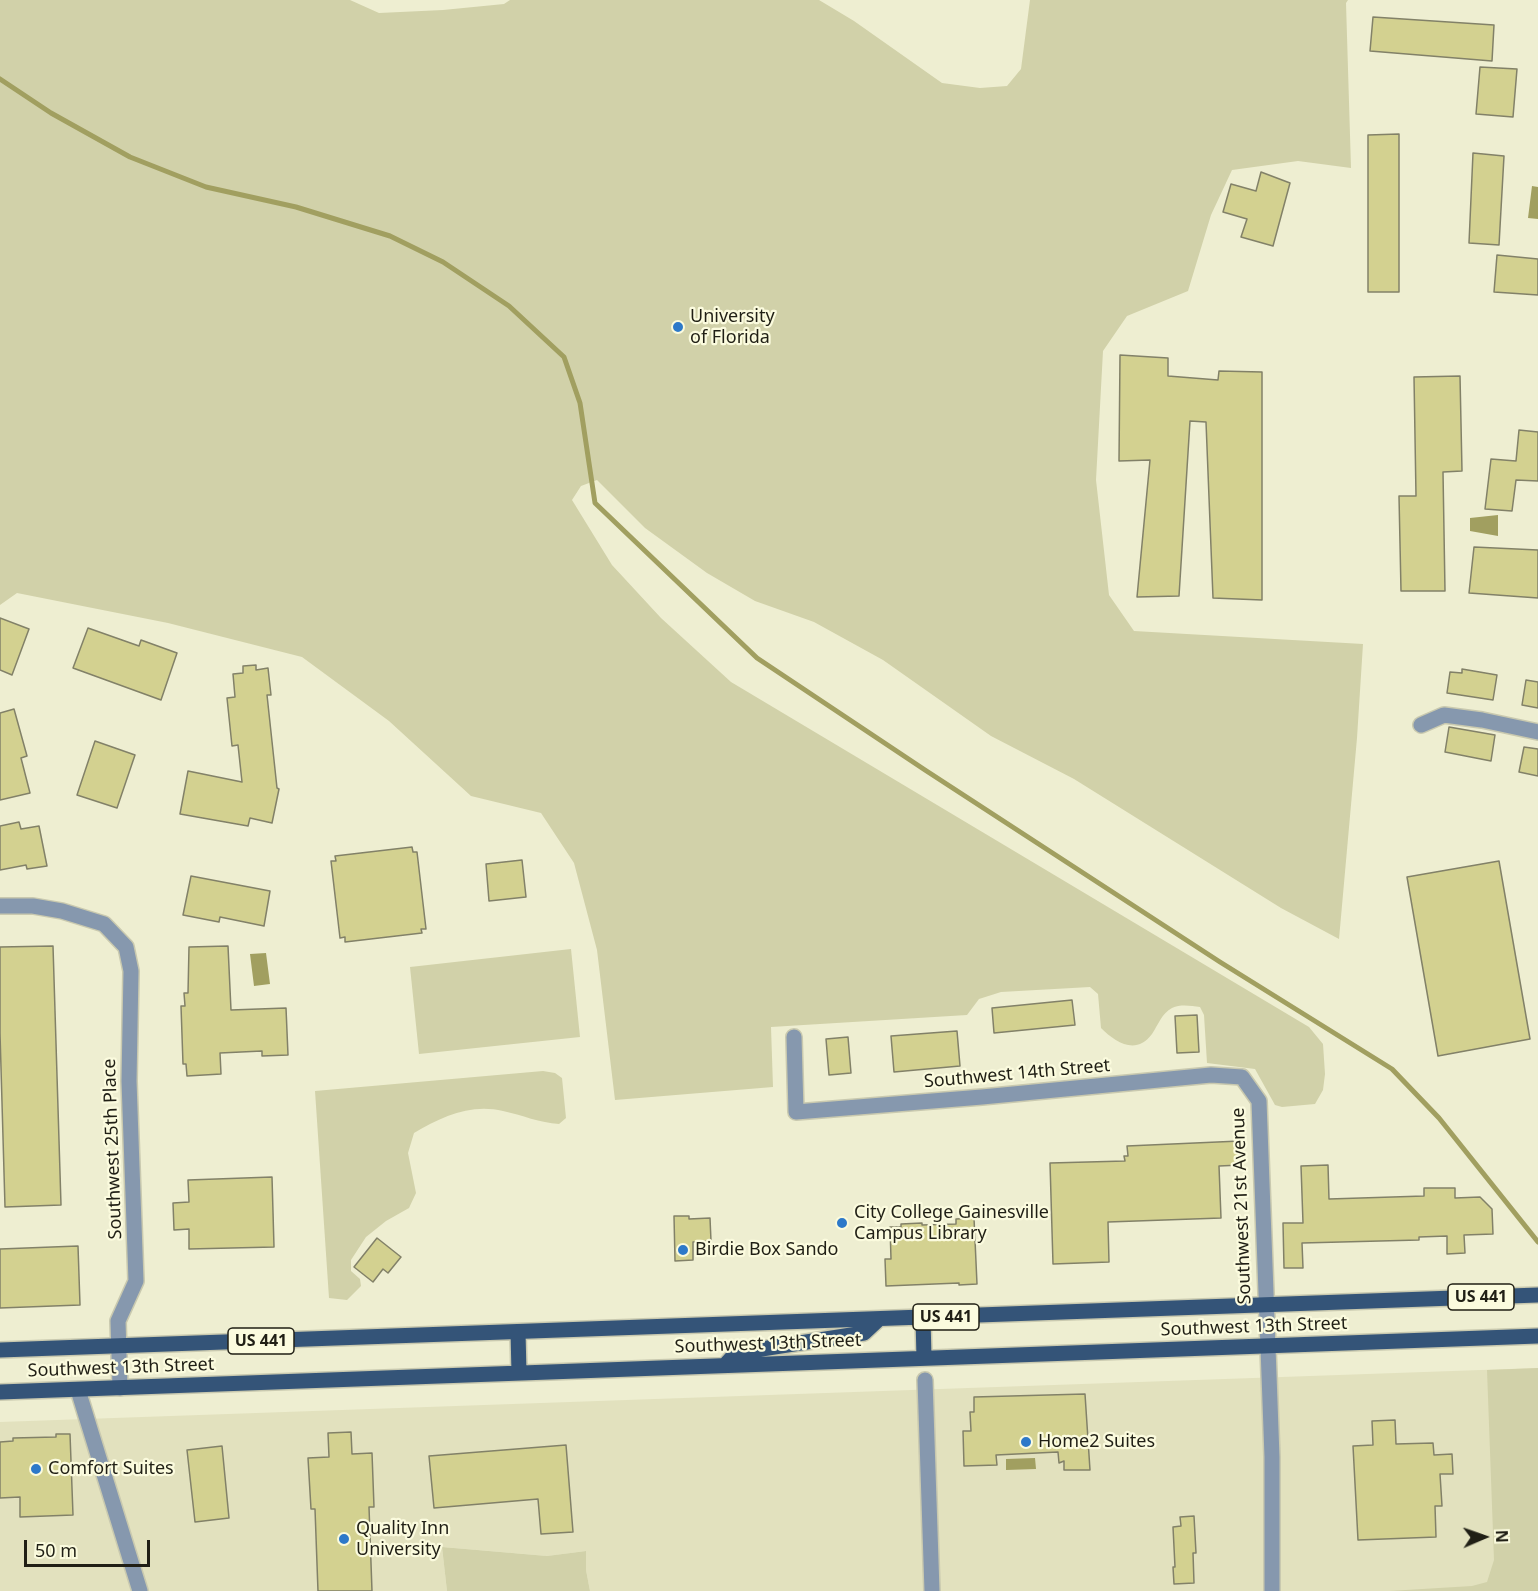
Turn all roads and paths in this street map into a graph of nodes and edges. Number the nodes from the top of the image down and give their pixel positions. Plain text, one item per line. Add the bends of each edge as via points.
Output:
1 (1421, 725) dead end
2 (1538, 732) edge
3 (0, 906) edge
4 (794, 1036) dead end
5 (1242, 1077) joint
6 (1538, 1295) edge
7 (1265, 1305) junction
8 (923, 1317) junction
9 (879, 1319) junction
10 (518, 1332) junction
11 (1538, 1336) edge
12 (119, 1346) junction
13 (1268, 1346) junction
14 (0, 1350) edge
15 (924, 1358) junction
16 (725, 1365) junction
17 (519, 1373) junction
18 (925, 1380) dead end
19 (120, 1388) junction
20 (78, 1390) junction
21 (0, 1392) edge
22 (140, 1591) edge
23 (932, 1591) edge
24 (1272, 1591) edge

1 - 2 street via 1444,715
3 - 12 street, Southwest 25th Place via 62,911 104,924 126,947 131,970 129,1081 136,1281 118,1321
4 - 5 street, Southwest 14th Street via 796,1112 1211,1075
5 - 7 street, Southwest 21st Avenue via 1259,1101
6 - 7 main road, Southwest 13th Street / US 441
7 - 8 main road, Southwest 13th Street / US 441
7 - 13 street, Southwest 21st Avenue
8 - 9 main road, Southwest 13th Street / US 441
8 - 15 main road
9 - 10 main road, Southwest 13th Street / US 441
9 - 16 main road via 864,1333 736,1353
10 - 12 main road, Southwest 13th Street / US 441
10 - 17 main road
11 - 13 main road, Southwest 13th Street / US 441
12 - 14 main road, Southwest 13th Street / US 441
12 - 19 street, Southwest 25th Place
13 - 15 main road, Southwest 13th Street / US 441
13 - 24 street, Southwest 21st Avenue
15 - 16 main road, Southwest 13th Street / US 441
16 - 17 main road, Southwest 13th Street / US 441
17 - 19 main road, Southwest 13th Street / US 441
18 - 23 street
19 - 20 main road, Southwest 13th Street / US 441
20 - 21 main road, Southwest 13th Street / US 441
20 - 22 street

